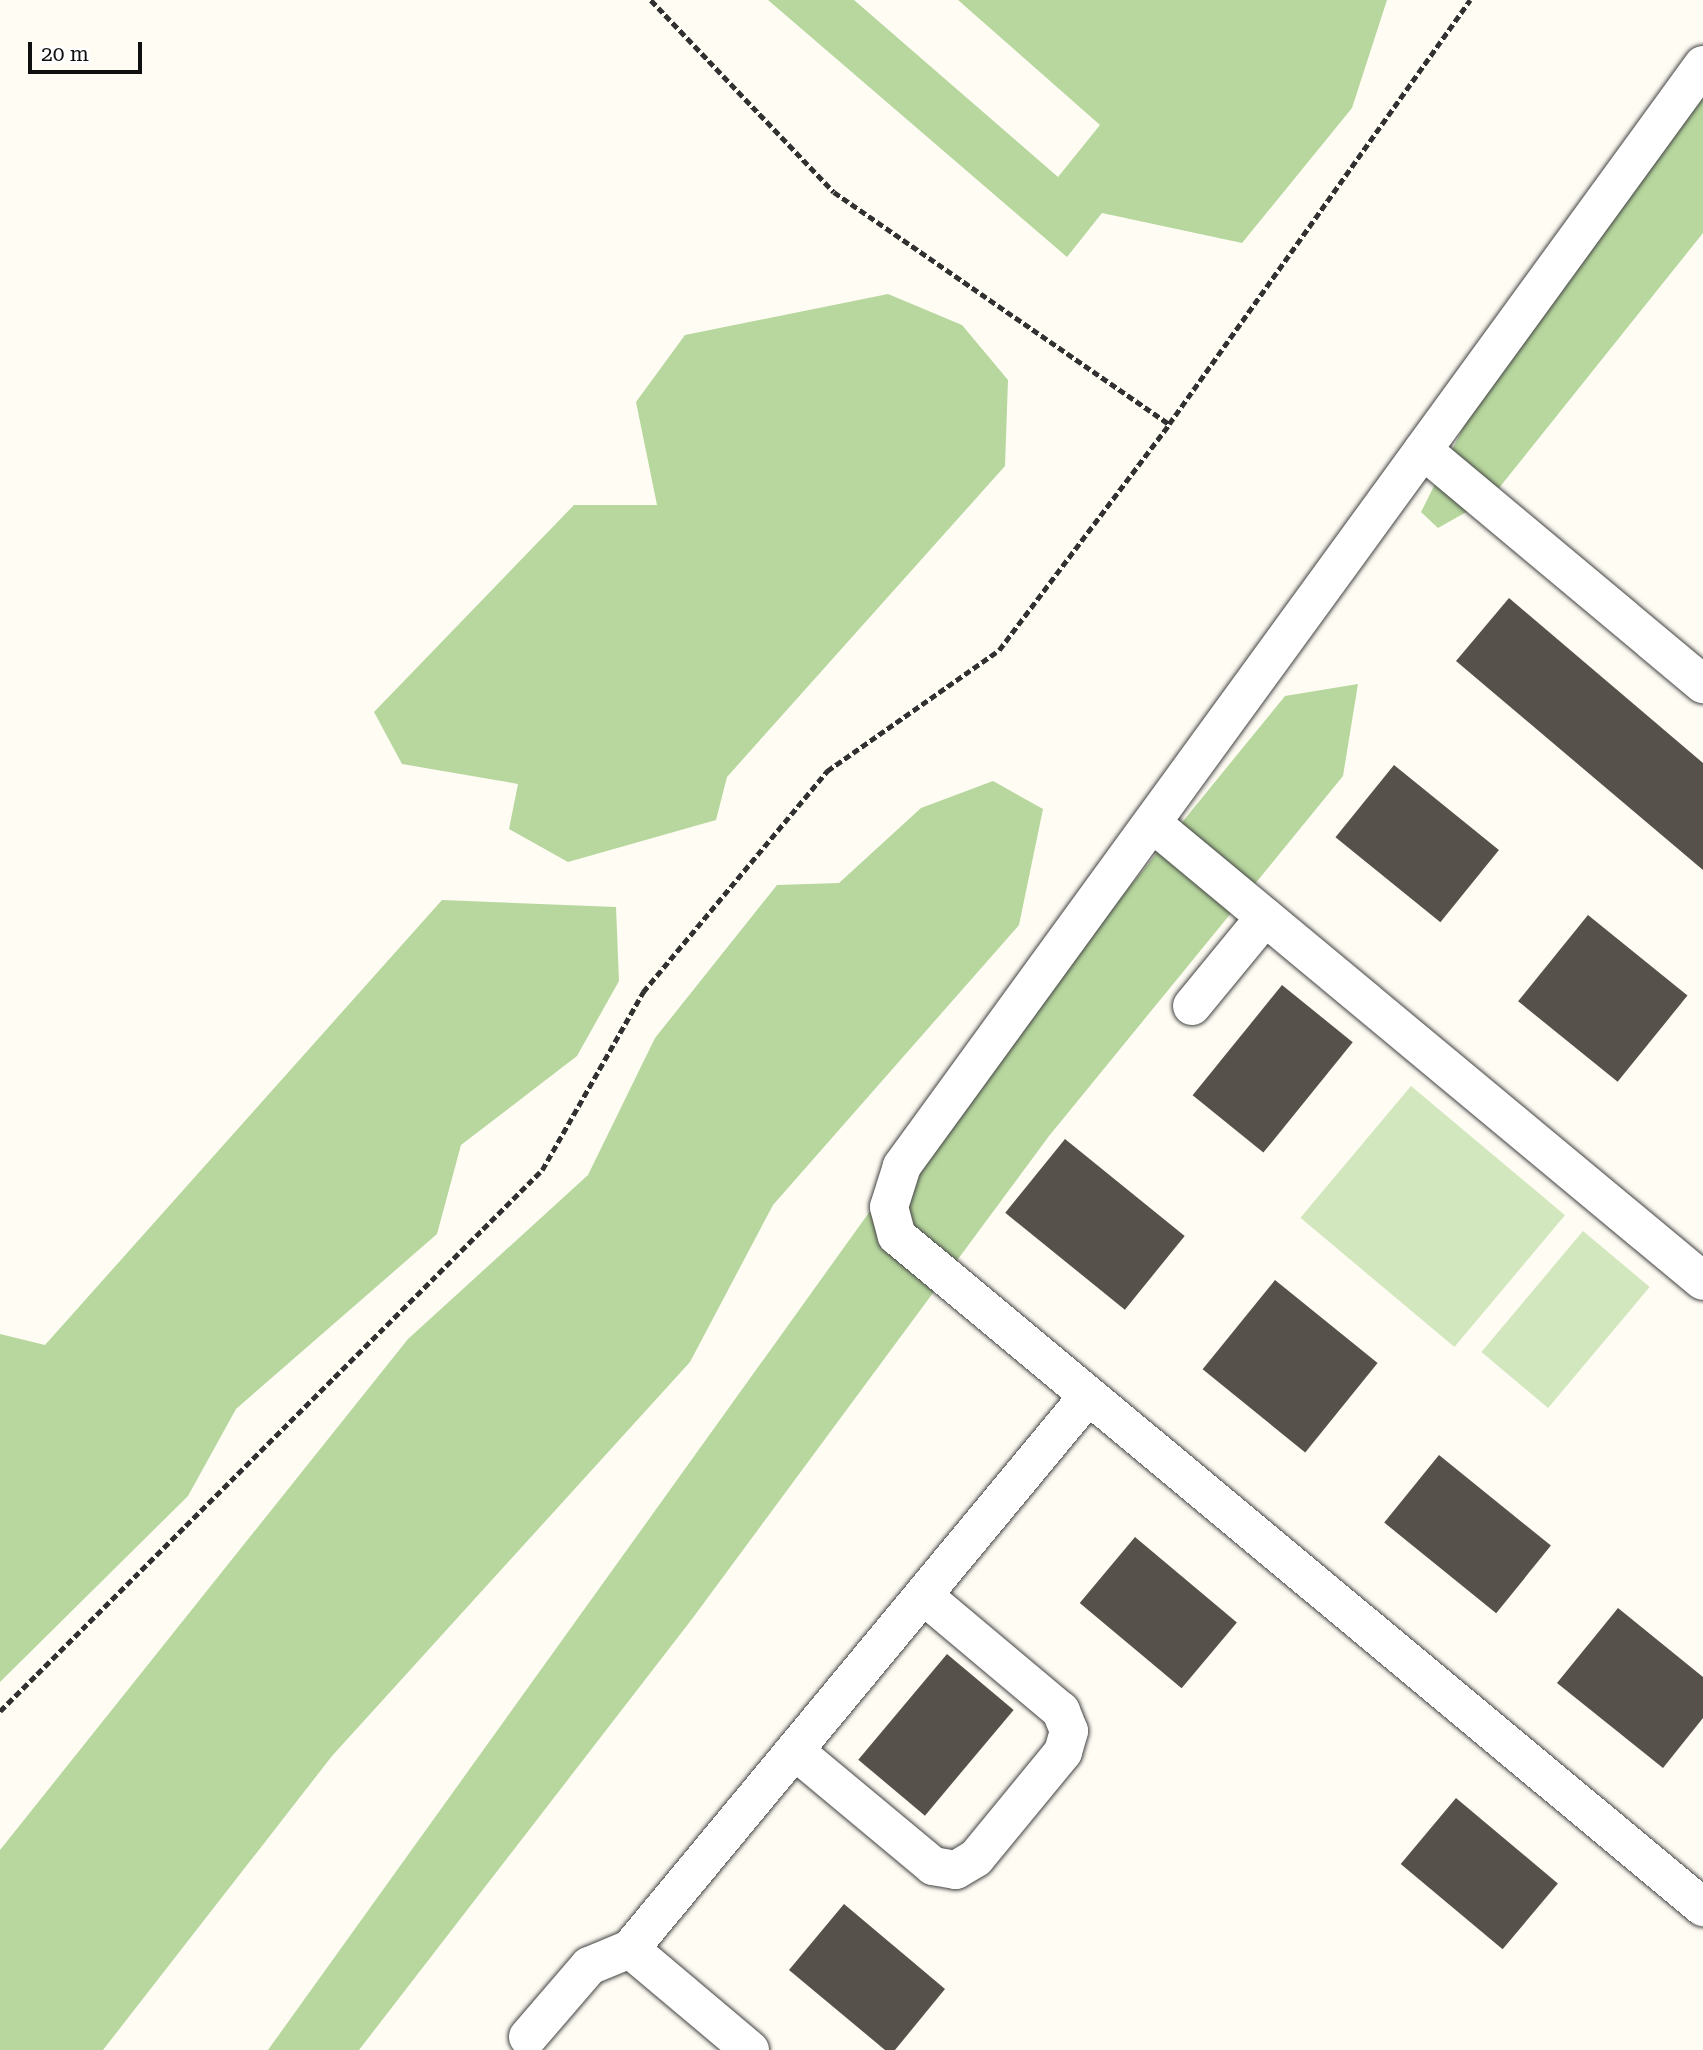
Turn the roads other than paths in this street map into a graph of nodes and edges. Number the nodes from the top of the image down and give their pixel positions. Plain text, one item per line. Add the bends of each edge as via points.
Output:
1 (1703, 65) edge
2 (1423, 450) junction
3 (1703, 684) edge
4 (1152, 823) junction
5 (1265, 917) junction
6 (1192, 1006) dead end
7 (1703, 1281) edge
8 (1088, 1396) junction
9 (923, 1595) junction
10 (795, 1751) junction
11 (1703, 1907) edge
12 (629, 1949) junction
13 (528, 2037) dead end
14 (750, 2050) edge

1 - 2 street
2 - 3 street
2 - 4 street
4 - 5 street
4 - 8 street via 902,1166 890,1194 897,1236
5 - 6 street
5 - 7 street
8 - 9 street
8 - 11 street
9 - 10 street
9 - 10 street via 1067,1720 1068,1742 1037,1784 967,1866 946,1871 933,1866
10 - 12 street
12 - 13 street via 589,1966
12 - 14 street

